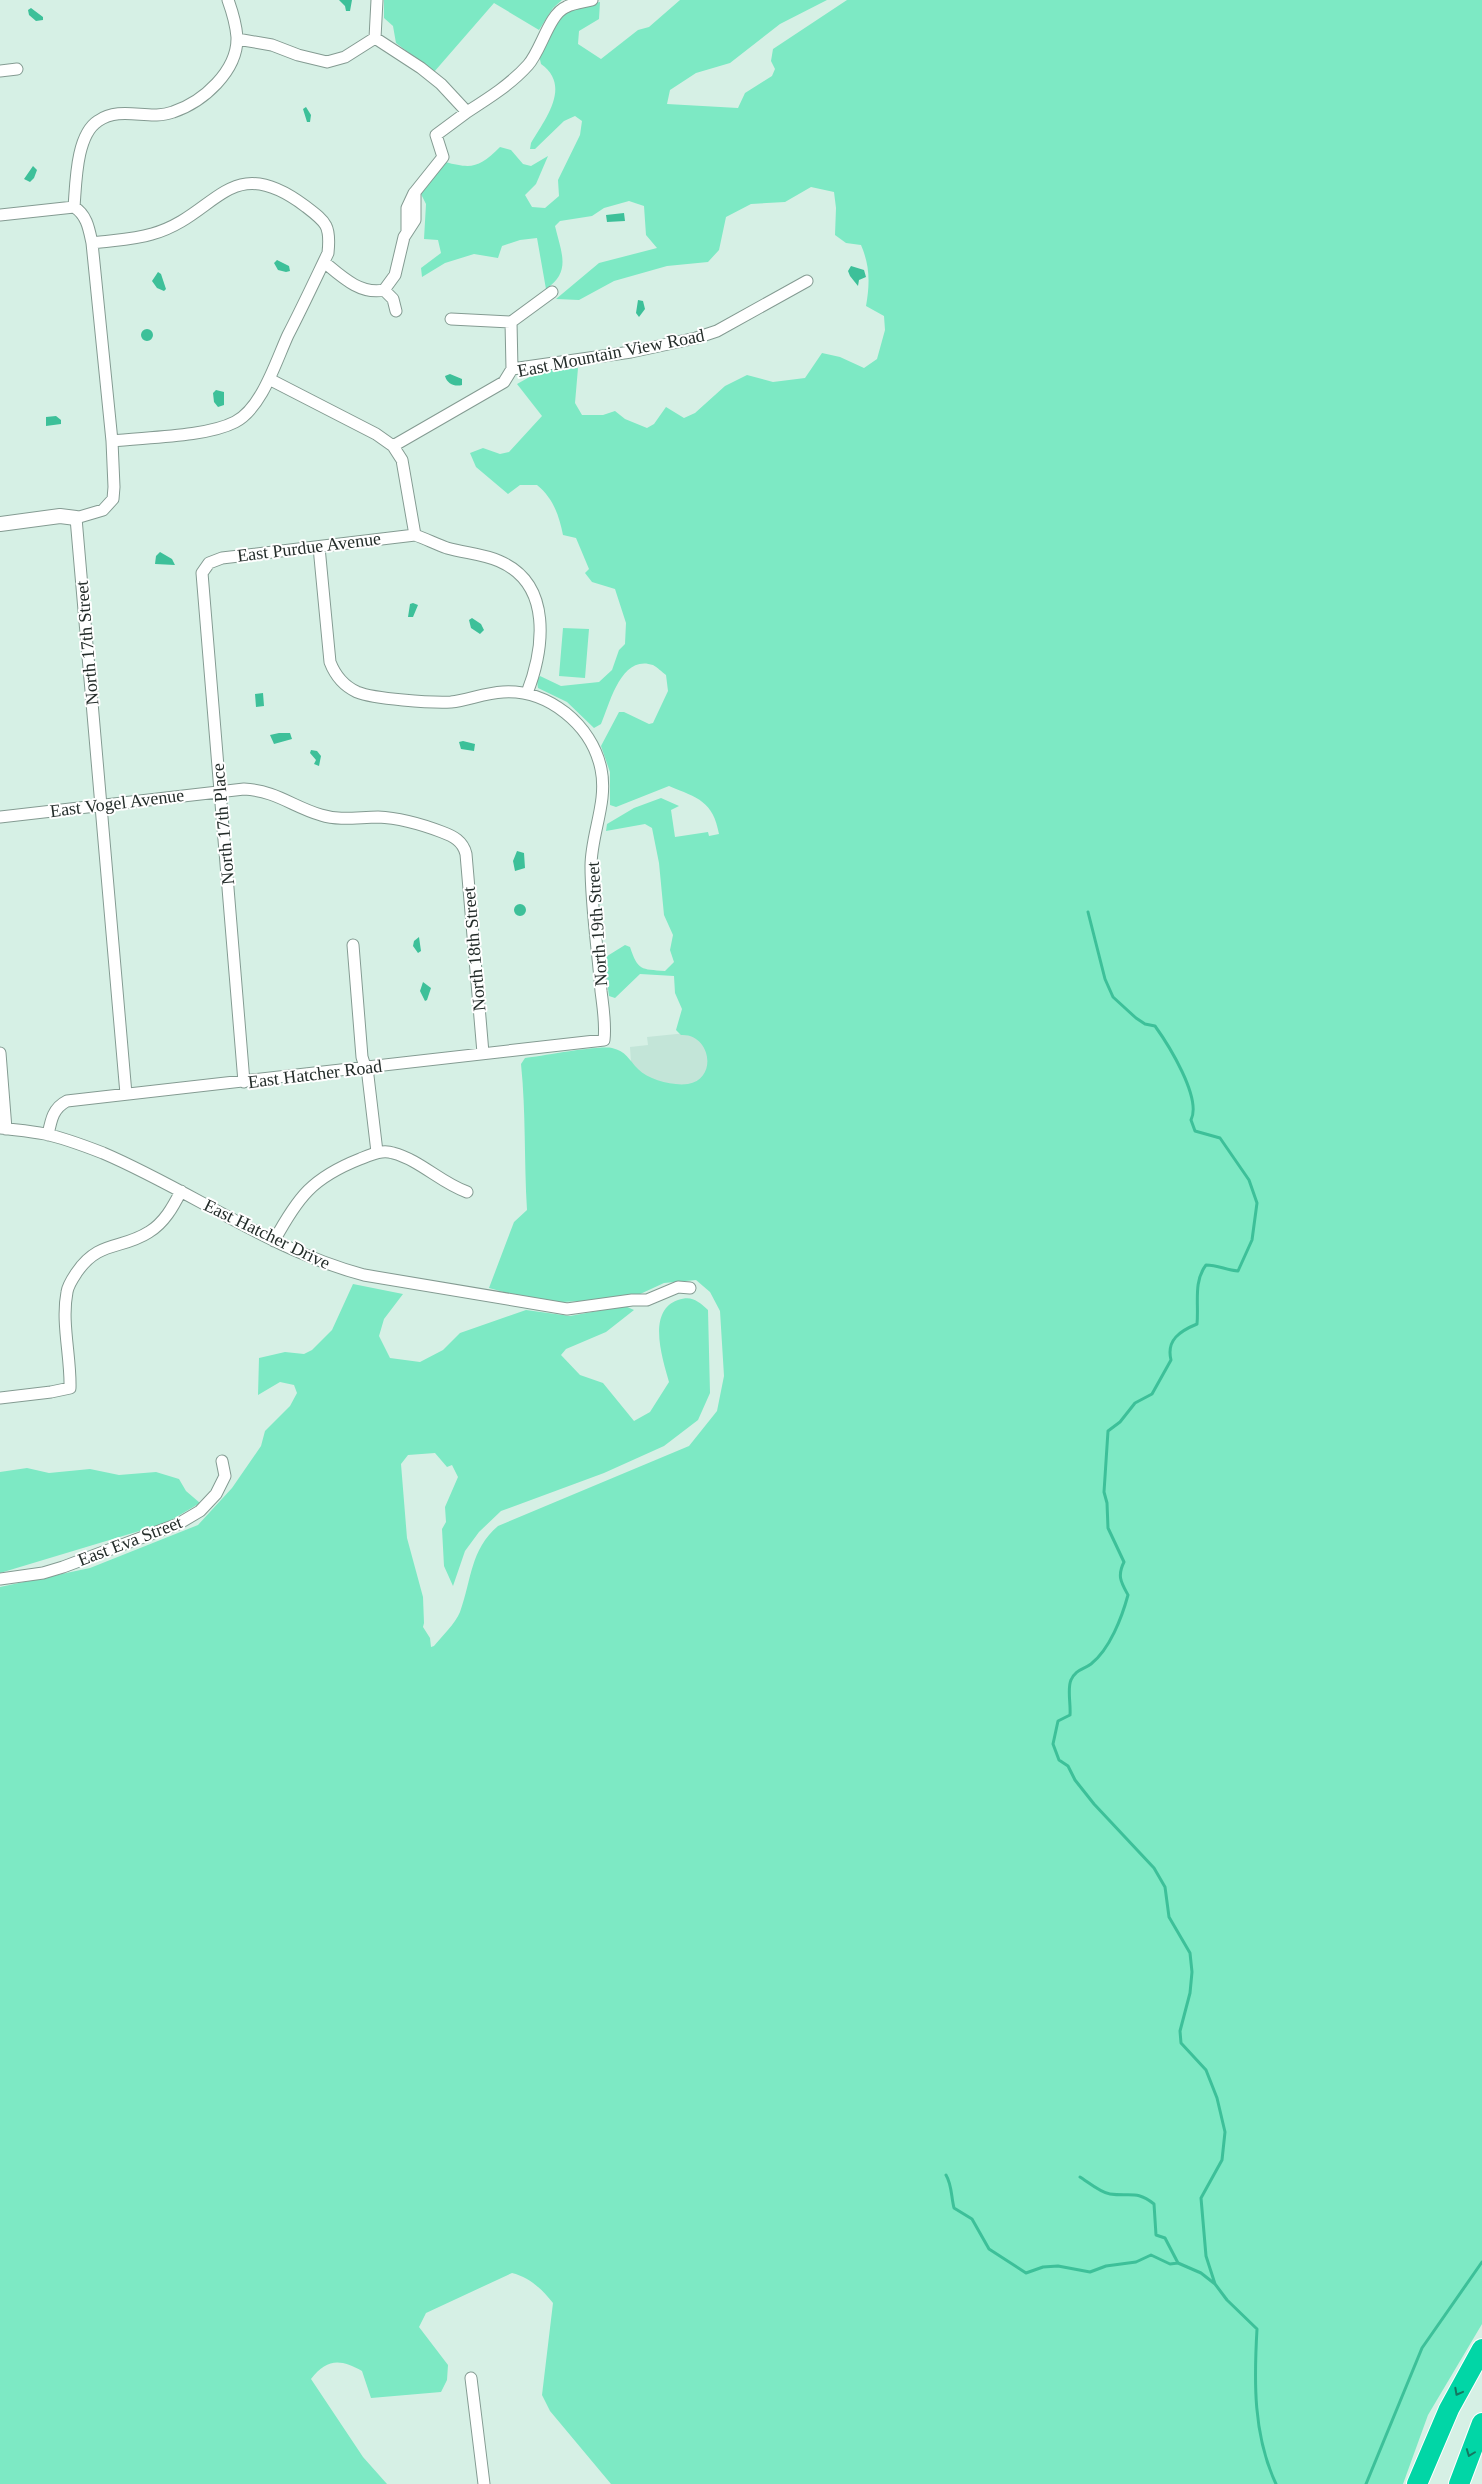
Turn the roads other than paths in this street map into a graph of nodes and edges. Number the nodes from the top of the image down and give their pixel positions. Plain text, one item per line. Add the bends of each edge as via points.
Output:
1 (228, 0) edge
2 (377, 0) edge
3 (592, 0) edge
4 (375, 38) junction
5 (237, 39) junction
6 (17, 69) dead end
7 (0, 71) edge
8 (467, 112) junction
9 (74, 207) junction
10 (0, 215) edge
11 (92, 244) junction
12 (324, 262) junction
13 (806, 281) dead end
14 (384, 290) junction
15 (552, 292) dead end
16 (396, 311) dead end
17 (451, 319) dead end
18 (511, 322) junction
19 (512, 370) junction
20 (269, 379) junction
21 (112, 440) junction
22 (393, 446) junction
23 (76, 518) junction
24 (0, 524) edge
25 (415, 535) junction
26 (319, 546) junction
27 (205, 566) joint
28 (527, 693) junction
29 (220, 791) junction
30 (100, 804) junction
31 (0, 817) edge
32 (463, 844) joint
33 (353, 945) dead end
34 (604, 1040) joint
35 (0, 1053) edge
36 (483, 1053) junction
37 (366, 1068) junction
38 (244, 1082) junction
39 (126, 1094) junction
40 (3, 1128) edge
41 (48, 1134) junction
42 (377, 1152) junction
43 (181, 1191) junction
44 (467, 1192) dead end
45 (274, 1241) junction
46 (690, 1288) dead end
47 (0, 1398) edge
48 (222, 1460) dead end
49 (0, 1579) edge
50 (1482, 2349) edge
51 (472, 2378) dead end
52 (1482, 2423) edge
53 (484, 2484) edge
54 (1416, 2484) edge
55 (1459, 2484) edge

1 - 5 street
2 - 4 street
3 - 8 street via 564,7 528,65 504,87
4 - 5 street via 346,58 326,62 272,45
4 - 8 street via 422,68
5 - 9 street via 227,70 201,97 173,113 116,113 98,121 81,150
6 - 7 street
8 - 14 street via 436,135 443,157 415,192 407,208 407,232 395,275
9 - 10 street
9 - 11 street via 86,218
11 - 12 street via 152,234 176,225 226,190 248,183 264,184 279,189 326,222 330,236
11 - 21 street
12 - 14 street via 352,284 376,292
12 - 20 street
13 - 19 street, East Mountain View Road via 717,331 696,338 631,352
14 - 16 street via 393,299
15 - 18 street
17 - 18 street
18 - 19 street
19 - 22 street, East Mountain View Road via 504,382
20 - 21 street via 244,415 227,426 183,434
20 - 22 street
21 - 23 street via 113,500 103,510
22 - 25 street via 402,460
23 - 24 street via 60,516
23 - 30 street, North 17th Street
25 - 26 street, East Purdue Avenue
25 - 28 street via 505,564 533,593 540,614 540,644 536,669
26 - 27 street, East Purdue Avenue via 222,558
26 - 28 street via 330,662 333,671 348,687 359,693 434,702 453,702 503,692
27 - 29 street, North 17th Place via 202,579
28 - 34 street, North 19th Street via 560,709 576,722 594,745 600,765 603,789 591,865
29 - 30 street, East Vogel Avenue
29 - 32 street, East Vogel Avenue via 259,790 320,815 379,817 418,823 452,836
29 - 38 street, North 17th Place
30 - 31 street, East Vogel Avenue
30 - 39 street, North 17th Street
32 - 36 street, North 18th Street
33 - 37 street via 362,1056
34 - 36 street, East Hatcher Road
35 - 40 street
36 - 37 street, East Hatcher Road
37 - 38 street, East Hatcher Road
37 - 42 street
38 - 39 street, East Hatcher Road
39 - 41 street, East Hatcher Road via 67,1101 59,1105 52,1115
40 - 41 street, East Hatcher Drive
41 - 43 street, East Hatcher Drive via 102,1153
42 - 44 street via 405,1157 451,1186
42 - 45 street via 347,1164 306,1190
43 - 45 street, East Hatcher Drive
43 - 47 street via 164,1220 148,1233 103,1248 84,1261 73,1277 65,1306 70,1388
45 - 46 street, East Hatcher Drive via 339,1269 364,1275 567,1309 647,1300 678,1287
48 - 49 street, East Eva Street via 225,1476 216,1494 200,1511 178,1524 63,1567
50 -> 54 highway via 1449,2409
51 - 53 street
52 -> 55 highway

